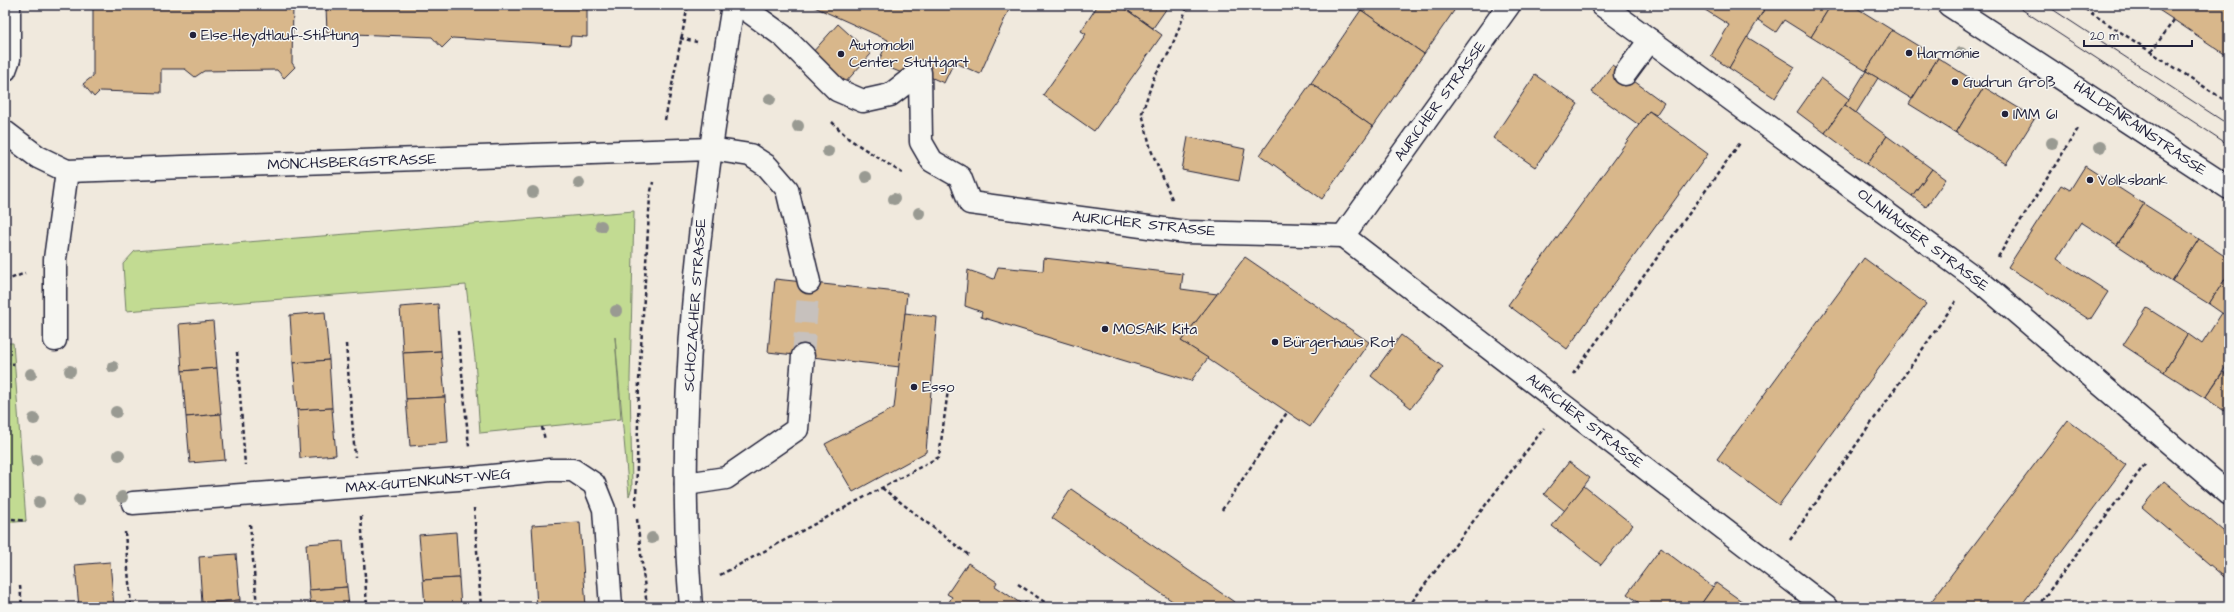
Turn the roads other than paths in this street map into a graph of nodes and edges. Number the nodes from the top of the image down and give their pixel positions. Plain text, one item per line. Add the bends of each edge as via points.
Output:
1 (9, 5) edge
2 (733, 5) edge
3 (740, 5) edge
4 (1509, 5) edge
5 (1602, 5) edge
6 (1949, 5) edge
7 (1650, 40) junction
8 (5, 70) edge
9 (1625, 74) dead end
10 (5, 132) edge
11 (710, 148) junction
12 (67, 171) junction
13 (2229, 188) edge
14 (1343, 236) junction
15 (809, 282) tunnel mouth
16 (54, 340) dead end
17 (803, 356) tunnel mouth
18 (686, 484) junction
19 (2229, 494) edge
20 (133, 503) dead end
21 (690, 599) edge
22 (611, 607) edge
23 (1826, 607) edge

1 - 8 street via 9,59
2 - 11 street, SCHOZACHER STRASSE
3 - 14 street, AURICHER STRASSE via 782,36 838,90 862,101 890,95 920,72 921,142 932,161 960,177 970,203 1186,232
4 - 14 street, AURICHER STRASSE
5 - 7 street, OLNHAUSER STRASSE
6 - 13 street, HALDENRAINSTRASSE
7 - 9 street
7 - 19 street, OLNHAUSER STRASSE via 1982,282
10 - 12 street, MÖNCHSBERGSTRASSE via 38,157
11 - 12 street, MÖNCHSBERGSTRASSE
11 - 15 street, MÖNCHSBERGSTRASSE via 750,155 767,166 787,189
11 - 18 street, SCHOZACHER STRASSE via 699,235 687,413
12 - 16 street via 55,260
14 - 23 street, AURICHER STRASSE
17 - 18 street via 797,429 726,478
18 - 21 street, SCHOZACHER STRASSE
20 - 22 street, MAX-GUTENKUNST-WEG via 573,470 594,484 604,509

